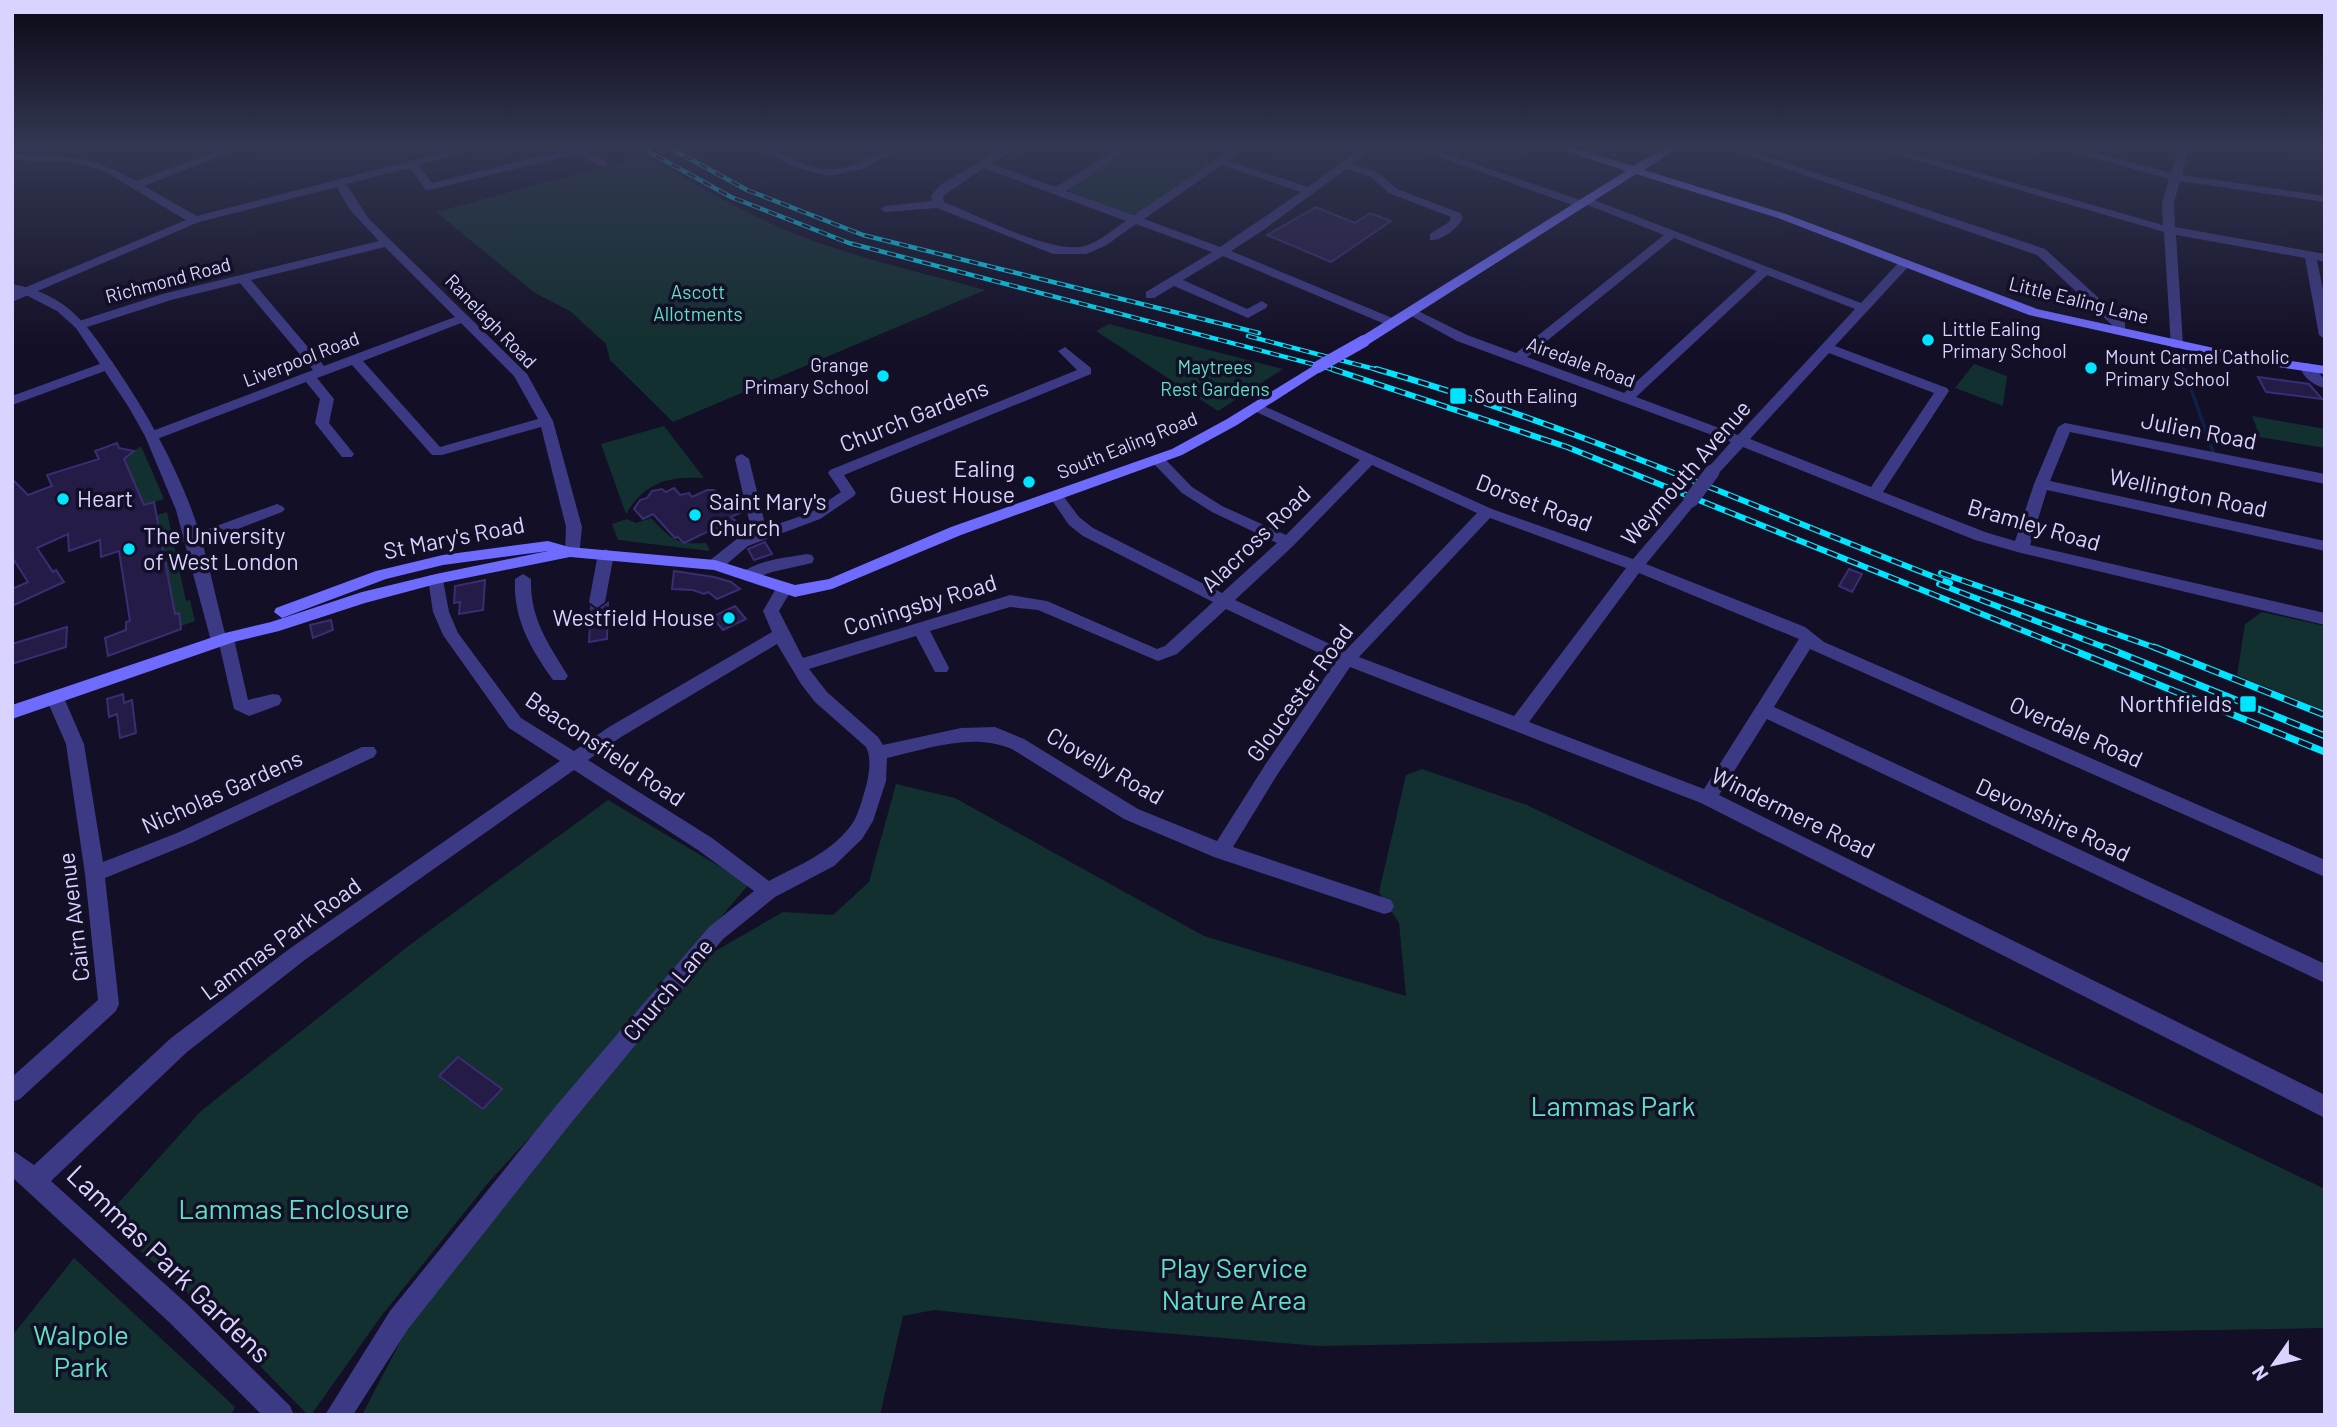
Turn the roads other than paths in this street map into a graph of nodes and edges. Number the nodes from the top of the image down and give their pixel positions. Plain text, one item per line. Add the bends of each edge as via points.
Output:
1 (184, 214) edge
2 (220, 214) edge
3 (359, 214) edge
4 (962, 214) edge
5 (1119, 214) edge
6 (1145, 214) edge
7 (1277, 214) edge
8 (1452, 214) edge
9 (1564, 214) edge
10 (1615, 214) edge
11 (1775, 214) edge
12 (1927, 214) edge
13 (2113, 214) edge
14 (2169, 214) edge
15 (195, 220) junction
16 (1136, 220) junction
17 (2171, 230) junction
18 (1672, 234) junction
19 (1434, 237) dead end
20 (387, 243) junction
21 (1223, 251) junction
22 (2309, 255) junction
23 (2325, 258) edge
24 (1904, 264) junction
25 (1765, 270) junction
26 (243, 279) junction
27 (1174, 281) junction
28 (12, 288) edge
29 (28, 291) junction
30 (1150, 295) dead end
31 (12, 298) edge
32 (1262, 305) dead end
33 (1864, 308) junction
34 (1410, 312) junction
35 (463, 318) junction
36 (1392, 323) junction
37 (81, 325) junction
38 (2119, 331) junction
39 (2325, 335) edge
40 (2176, 344) junction
41 (1827, 348) junction
42 (1065, 351) dead end
43 (354, 359) junction
44 (1517, 359) junction
45 (108, 365) junction
46 (2306, 367) junction
47 (2325, 370) edge
48 (1086, 371) junction
49 (315, 374) junction
50 (1098, 381) dead end
51 (2325, 384) edge
52 (1626, 399) junction
53 (12, 401) edge
54 (1256, 407) junction
55 (547, 421) junction
56 (152, 436) junction
57 (1741, 441) junction
58 (347, 454) dead end
59 (1370, 458) junction
60 (742, 459) dead end
61 (1158, 460) junction
62 (2325, 479) edge
63 (2041, 484) junction
64 (1874, 494) junction
65 (1056, 496) junction
66 (277, 509) dead end
67 (1488, 512) junction
68 (760, 534) junction
69 (191, 541) junction
70 (1288, 542) junction
71 (2325, 546) edge
72 (2021, 548) junction
73 (571, 552) junction
74 (606, 554) junction
75 (806, 559) dead end
76 (715, 565) junction
77 (1636, 566) junction
78 (524, 571) junction
79 (747, 576) junction
80 (436, 579) junction
81 (784, 589) junction
82 (1223, 601) junction
83 (597, 602) dead end
84 (2325, 619) edge
85 (919, 627) junction
86 (1804, 634) junction
87 (780, 635) junction
88 (225, 639) junction
89 (1171, 650) joint
90 (1347, 659) junction
91 (798, 666) junction
92 (941, 668) dead end
93 (559, 676) dead end
94 (55, 698) junction
95 (273, 700) dead end
96 (1762, 709) junction
97 (12, 712) edge
98 (1518, 724) junction
99 (368, 752) dead end
100 (878, 753) junction
101 (575, 761) junction
102 (1708, 798) junction
103 (1221, 850) junction
104 (2325, 869) edge
105 (95, 874) junction
106 (768, 891) junction
107 (1384, 906) dead end
108 (2325, 974) edge
109 (12, 1092) edge
110 (2325, 1107) edge
111 (12, 1161) edge
112 (35, 1180) junction
113 (281, 1415) edge
114 (338, 1415) edge

1 - 15 street
2 - 15 street
3 - 20 street, Ranelagh Road
4 - 16 street via 1065,251 1089,249
5 - 16 street
6 - 16 street
7 - 21 street
8 - 19 street via 1458,218 1454,224
9 - 34 main road, South Ealing Road
10 - 18 street
11 - 24 main road, Little Ealing Lane
12 - 38 street via 2041,252 2120,325
13 - 17 street
14 - 17 street
15 - 29 street
16 - 21 street
17 - 22 street
17 - 40 street
18 - 25 street
18 - 44 street
20 - 26 street, Richmond Road
20 - 35 street, Ranelagh Road
21 - 27 street
21 - 36 street
22 - 23 street
22 - 39 street
24 - 33 street, Weymouth Avenue
24 - 38 main road, Little Ealing Lane via 2034,312
25 - 33 street
25 - 52 street
26 - 37 street, Richmond Road
26 - 49 street
27 - 30 street
27 - 32 street via 1248,314
28 - 29 street
29 - 31 street
29 - 37 street via 61,308
33 - 41 street, Weymouth Avenue
34 - 36 main road, South Ealing Road
34 - 44 street, Airedale Road
35 - 43 street, Liverpool Road
35 - 55 street, Ranelagh Road via 520,374
36 - 54 main road, South Ealing Road, bridge
37 - 45 street
38 - 40 main road, Little Ealing Lane
40 - 46 main road, Little Ealing Lane
41 - 57 street, Weymouth Avenue
41 - 64 street via 1941,391
42 - 48 street
43 - 49 street, Liverpool Road
43 - 55 street via 437,452
44 - 52 street, Airedale Road
45 - 53 street
45 - 56 street
46 - 47 main road, Little Ealing Lane
46 - 51 street
48 - 50 street
48 - 68 street, Church Gardens via 835,473 849,493 816,516
49 - 56 street, Liverpool Road
49 - 58 street via 327,399 322,423
52 - 57 street, Airedale Road
54 - 59 street, Dorset Road
54 - 61 main road, South Ealing Road
55 - 73 street, Ranelagh Road via 574,527
56 - 69 street via 184,510
57 - 64 street, Bramley Road
57 - 77 street, Weymouth Avenue, bridge
59 - 67 street, Dorset Road
59 - 70 street, Alacross Road
60 - 68 street
61 - 65 main road, South Ealing Road
61 - 70 street via 1187,490 1217,509
62 - 63 street, Julien Road via 2065,427
63 - 71 street, Wellington Road
63 - 72 street
64 - 72 street, Bramley Road via 1980,537
65 - 81 main road, South Ealing Road via 956,531 848,579 795,591
65 - 82 street, Windermere Road via 1088,532
66 - 69 street
67 - 77 street, Dorset Road
67 - 90 street, Gloucester Road
68 - 76 street
69 - 88 street
70 - 82 street, Alacross Road
72 - 84 street, Bramley Road
73 - 74 main road, St Mary's Road
73 - 78 main road, St Mary's Road
73 - 88 main road, St Mary's Road via 548,546 433,562 382,575 269,617
74 - 76 main road, St Mary's Road
74 - 83 street
75 - 79 street
76 - 79 main road, St Mary's Road
77 - 86 street, Dorset Road
77 - 98 street, Weymouth Avenue
78 - 80 main road, St Mary's Road
78 - 93 street via 527,625
79 - 81 main road, St Mary's Road
80 - 88 main road, St Mary's Road
80 - 101 street, Beaconsfield Road via 441,612 451,635 480,678 515,723
81 - 87 street via 771,611
82 - 89 street, Alacross Road
82 - 90 street, Windermere Road
85 - 89 street, Coningsby Road via 1023,601 1151,653
85 - 91 street, Coningsby Road
85 - 92 street
86 - 96 street
86 - 104 street, Overdale Road via 1818,646
87 - 91 street
87 - 101 street, Lammas Park Road via 615,732
88 - 94 main road, St Mary's Road
88 - 95 street via 240,704 249,709
90 - 98 street, Windermere Road
90 - 103 street, Gloucester Road
91 - 100 street via 821,696 873,742
94 - 97 main road, St Mary's Road
94 - 105 street, Cairn Avenue via 75,744
96 - 102 street
96 - 108 street, Devonshire Road
98 - 102 street, Windermere Road
99 - 105 street, Nicholas Gardens
100 - 103 street, Clovelly Road via 961,735 995,734 1131,814
100 - 106 street, Church Lane via 872,799 856,834 827,860
101 - 106 street, Beaconsfield Road via 705,844
101 - 112 street, Lammas Park Road via 299,953 190,1036
102 - 110 street, Windermere Road
103 - 107 street, Clovelly Road
105 - 109 street, Cairn Avenue via 109,1004
106 - 114 street, Church Lane via 716,933 564,1115 399,1320
111 - 112 street, Lammas Park Gardens
112 - 113 street, Lammas Park Gardens

